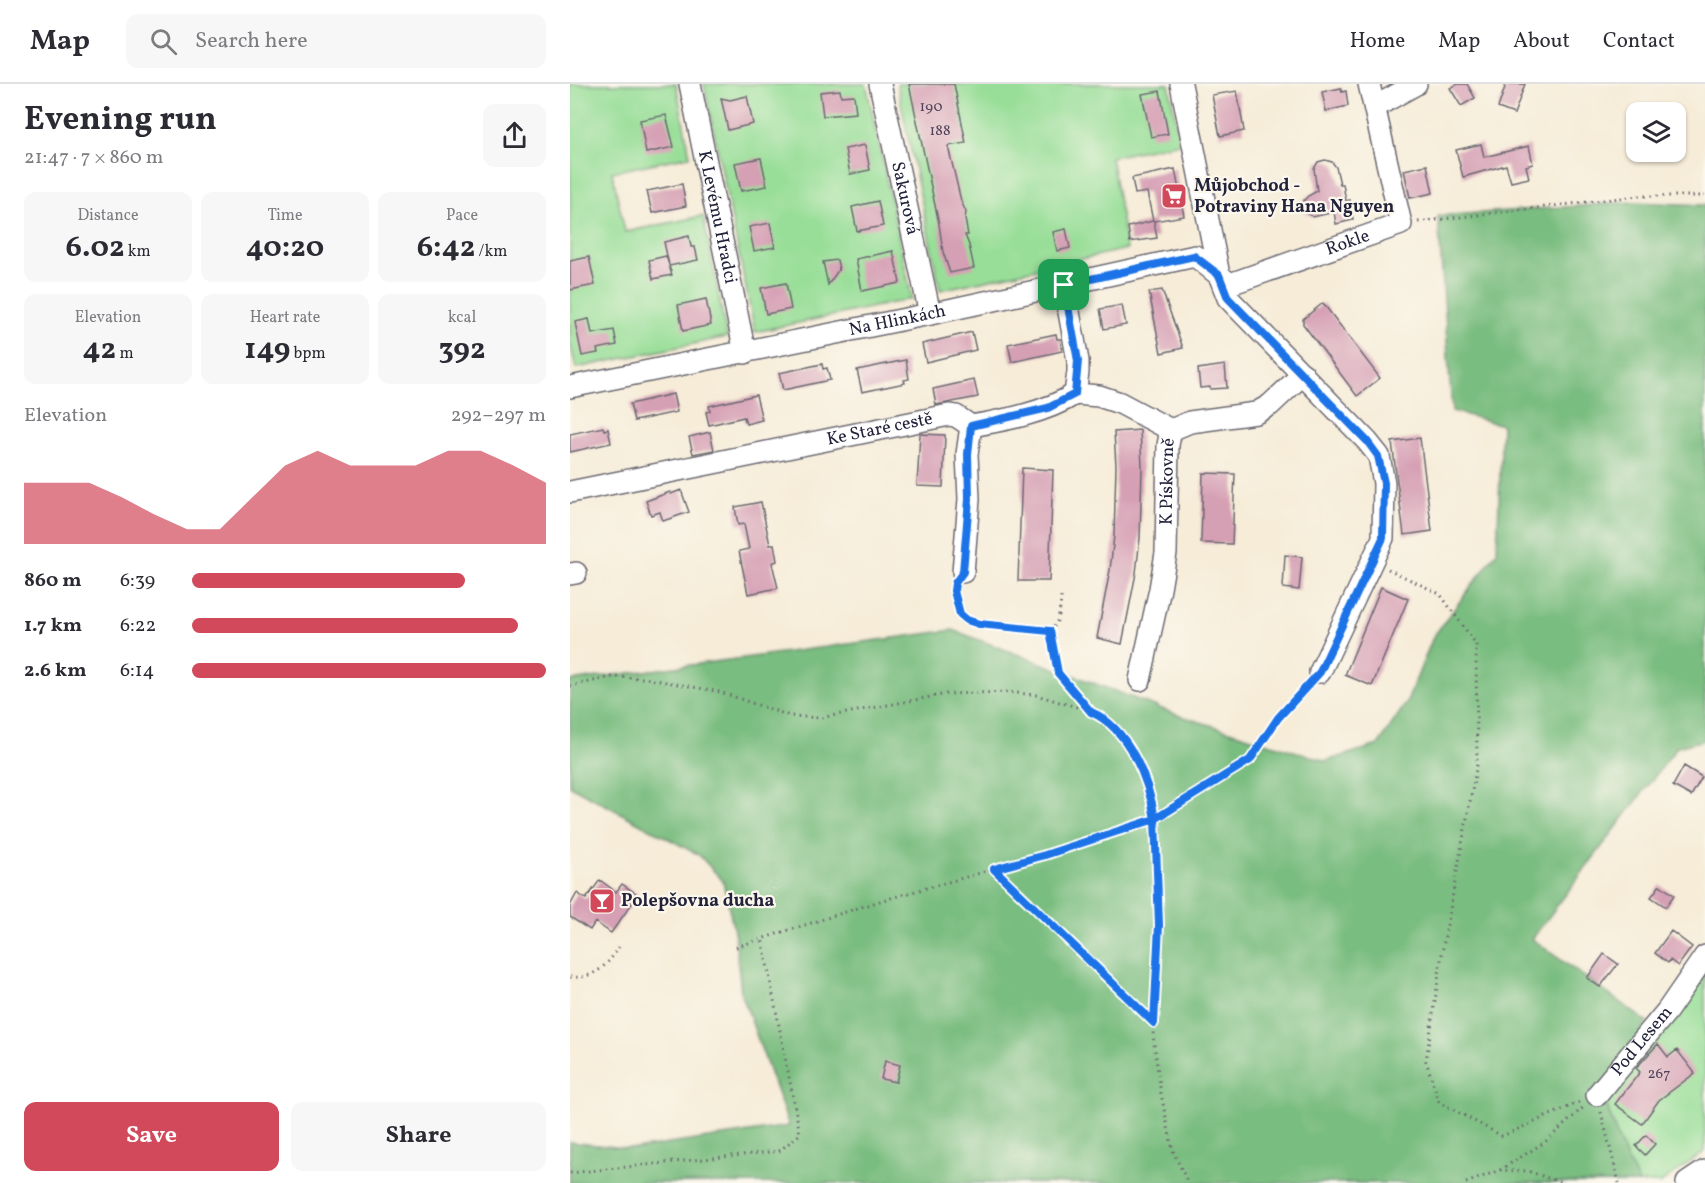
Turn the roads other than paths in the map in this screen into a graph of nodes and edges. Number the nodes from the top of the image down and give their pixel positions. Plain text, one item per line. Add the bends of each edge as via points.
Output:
1 (690, 84) edge
2 (880, 84) edge
3 (1181, 84) edge
4 (1369, 84) edge
5 (1416, 84) edge
6 (1375, 107) junction
7 (1219, 275) junction
8 (1064, 285) junction
9 (930, 314) junction
10 (745, 353) junction
11 (1303, 374) junction
12 (570, 387) edge
13 (1075, 394) junction
14 (971, 426) junction
15 (1171, 430) junction
16 (570, 492) edge
17 (963, 572) road end
18 (1320, 672) road end
19 (1140, 680) dead end
20 (1705, 956) edge
21 (1597, 1095) road end
22 (1705, 1171) edge
23 (1687, 1183) edge

1 - 10 street, K Levému Hradci
2 - 9 street, Sakurová
3 - 7 street
4 - 6 street
5 - 6 street
6 - 7 street, Rokle via 1401,224 1230,284
7 - 8 street, Na Hlinkách via 1194,256
7 - 11 street via 1228,298
8 - 9 street, Na Hlinkách
8 - 13 street via 1078,361
9 - 10 street, Na Hlinkách
10 - 12 street, Na Hlinkách
11 - 15 street, K Pískovně via 1256,413 1190,422
11 - 18 street via 1367,441 1378,456 1384,483 1383,538
13 - 14 street via 1048,408
13 - 15 street via 1120,403
14 - 16 street, Ke Staré cestě via 949,415
14 - 17 street
15 - 19 street, K Pískovně via 1166,553
20 - 21 street, Pod Lesem via 1667,1011
22 - 23 street

